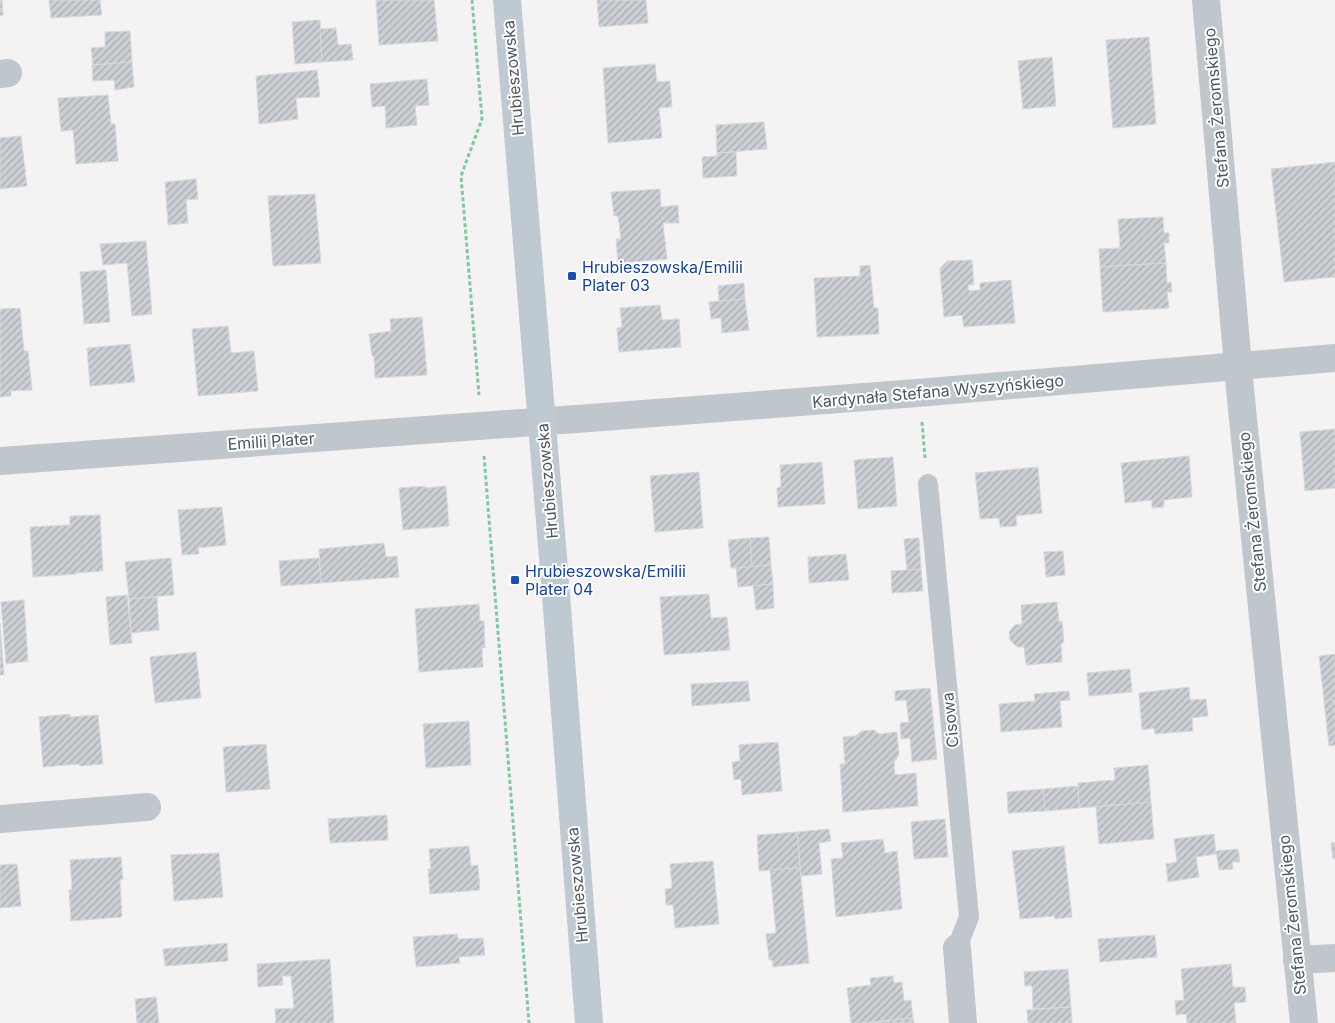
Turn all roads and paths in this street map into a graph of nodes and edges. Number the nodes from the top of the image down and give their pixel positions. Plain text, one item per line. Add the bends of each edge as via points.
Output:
1 (472, 0) edge
2 (507, 0) edge
3 (1206, 0) edge
4 (1335, 358) edge
5 (1238, 366) junction
6 (479, 400) dead end
7 (921, 414) dead end
8 (542, 422) junction
9 (483, 451) dead end
10 (0, 461) edge
11 (928, 484) joint
12 (147, 807) dead end
13 (0, 819) edge
14 (957, 948) joint
15 (1335, 958) edge
16 (1296, 960) junction
17 (529, 1023) edge
18 (588, 1023) edge
19 (964, 1023) edge
20 (1304, 1023) edge

1 - 6 path via 482,119 461,176
2 - 8 main road, Hrubieszowska
3 - 5 street, Stefana Żeromskiego
4 - 5 street, Kardynała Stefana Wyszyńskiego
5 - 8 street, Kardynała Stefana Wyszyńskiego
5 - 16 street, Stefana Żeromskiego
7 - 11 path
8 - 10 street, Emilii Plater
8 - 18 main road, Hrubieszowska
9 - 17 path
11 - 14 lane, Cisowa via 970,917
12 - 13 street
14 - 19 street, Cisowa
15 - 16 street
16 - 20 street, Stefana Żeromskiego

